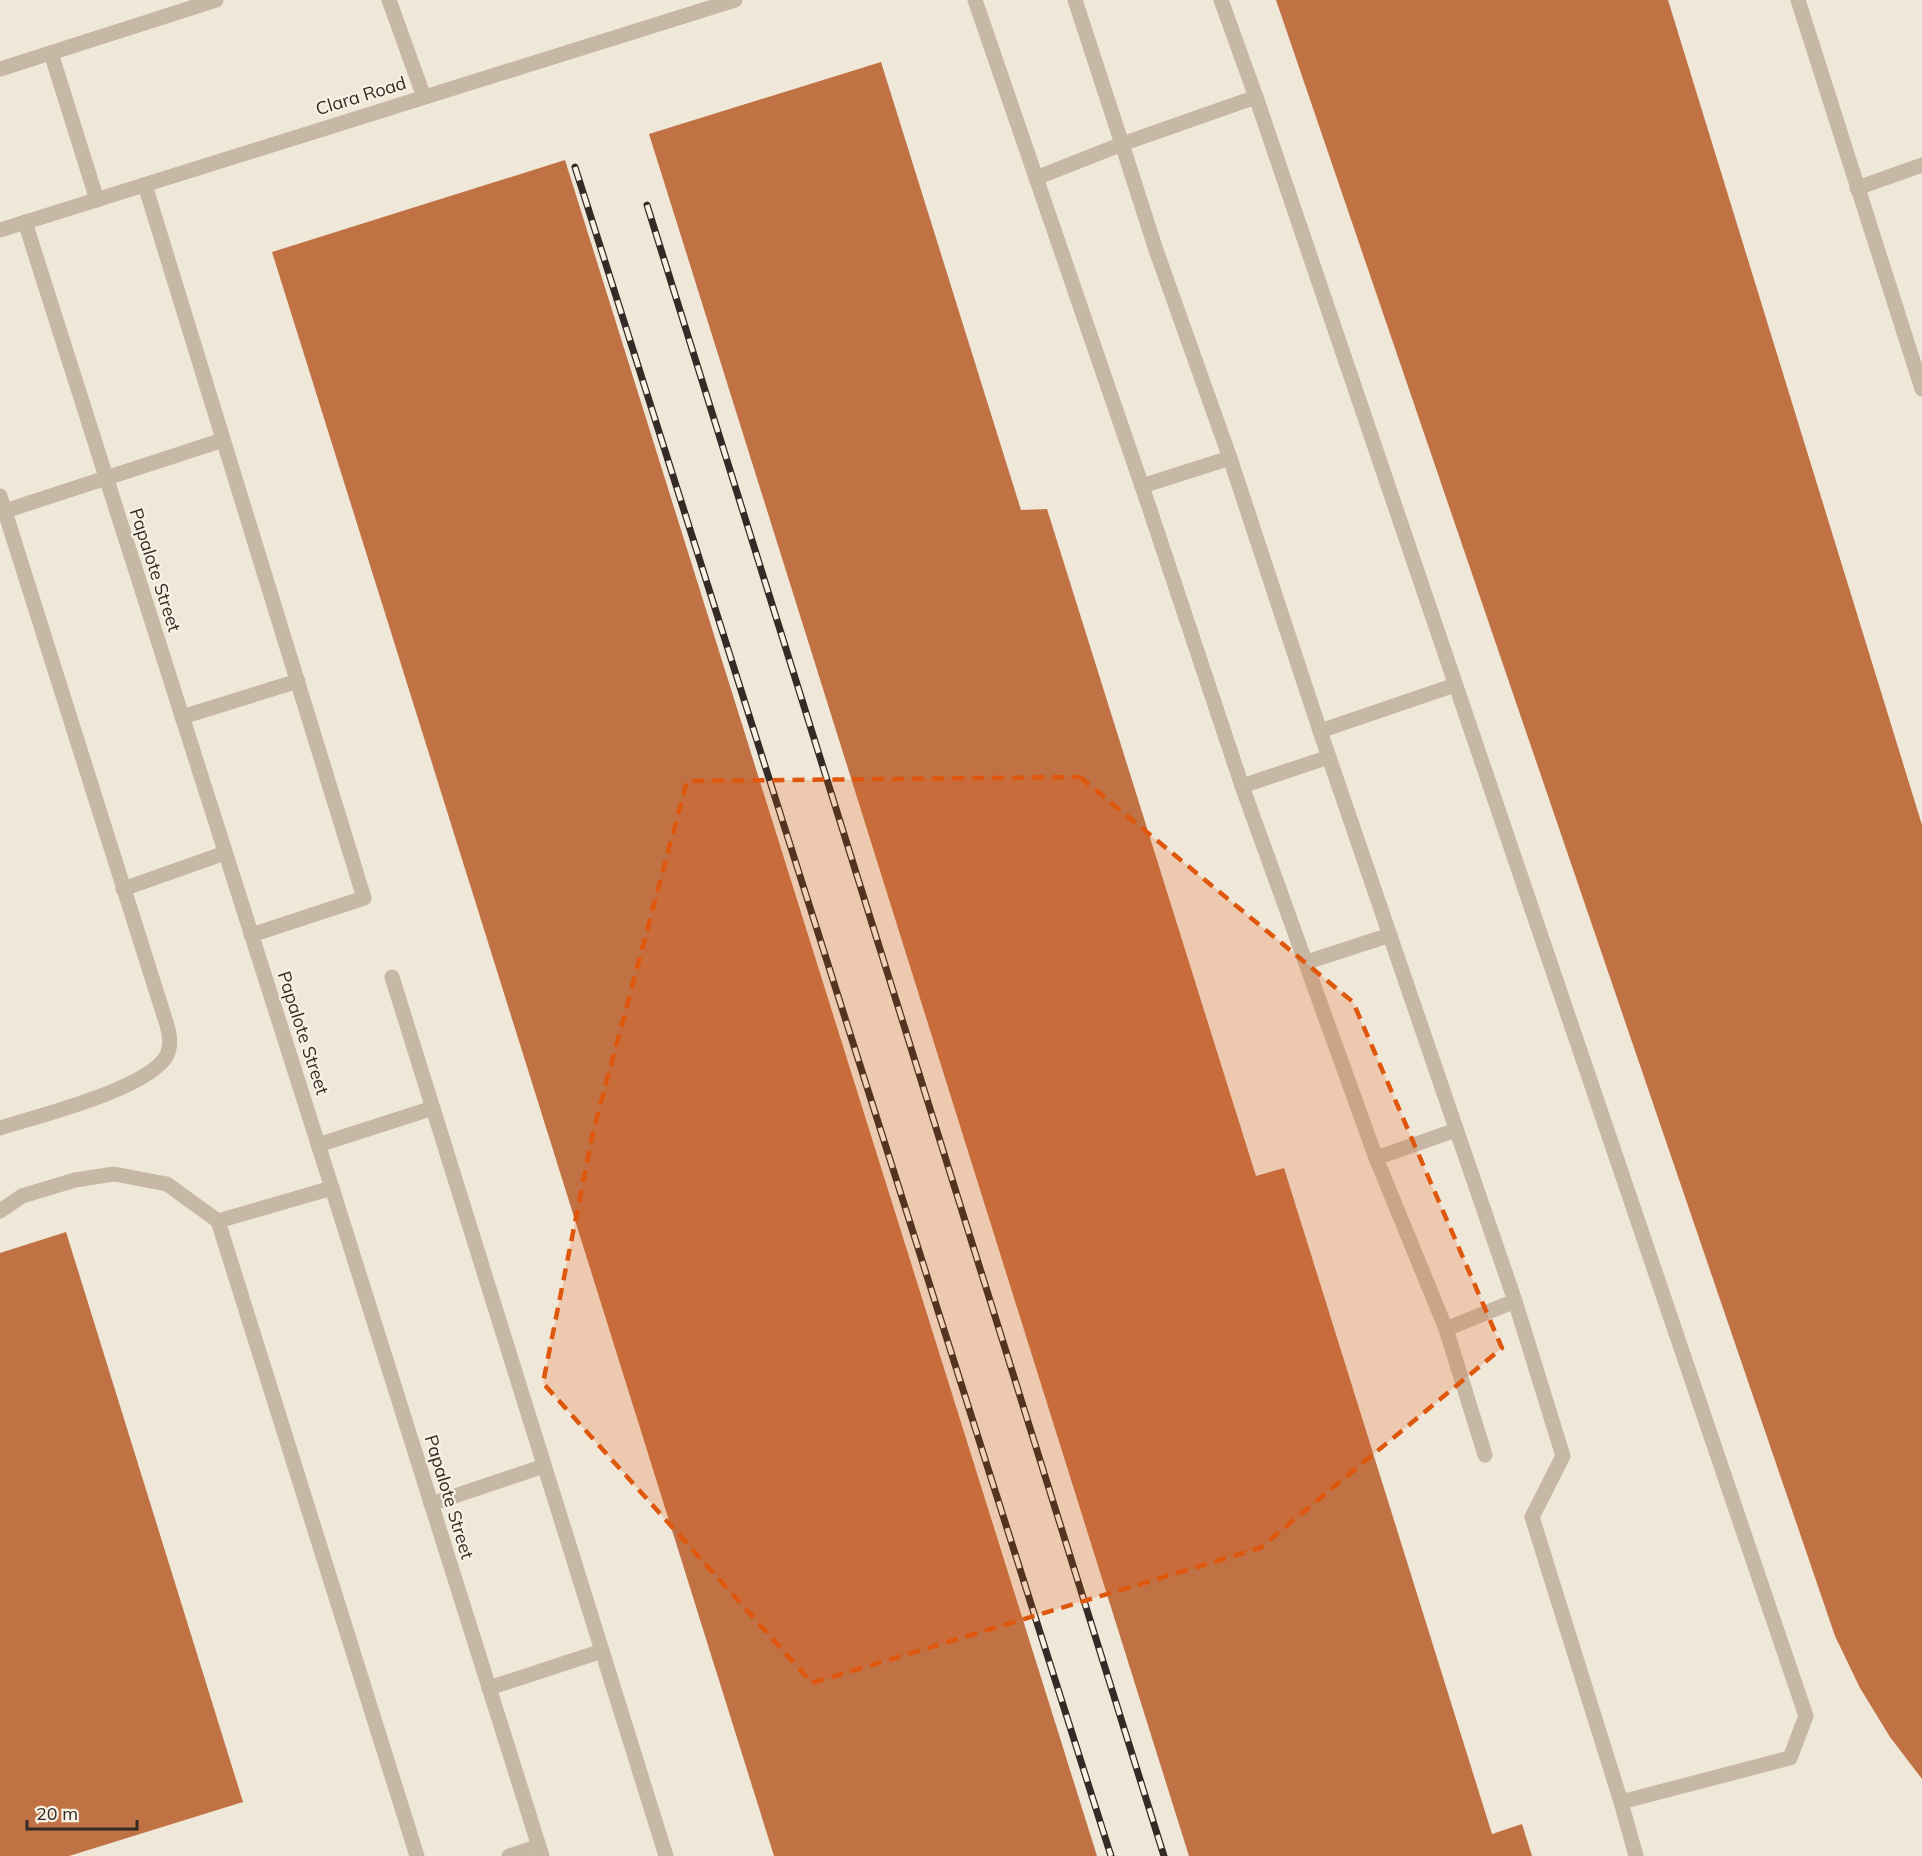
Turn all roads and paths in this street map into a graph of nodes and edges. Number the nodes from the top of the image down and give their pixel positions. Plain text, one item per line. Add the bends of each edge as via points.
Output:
1 (216, 0) edge
2 (389, 0) edge
3 (735, 0) edge
4 (975, 0) edge
5 (1075, 0) edge
6 (1221, 0) edge
7 (1798, 0) edge
8 (196, 3) edge
9 (51, 53) junction
10 (0, 69) edge
11 (424, 97) junction
12 (1256, 97) junction
13 (1122, 144) junction
14 (1922, 165) edge
15 (1036, 178) junction
16 (145, 185) junction
17 (1857, 188) junction
18 (97, 200) junction
19 (25, 222) junction
20 (0, 230) edge
21 (1922, 389) edge
22 (223, 441) junction
23 (1230, 458) junction
24 (106, 478) junction
25 (1142, 486) junction
26 (2, 503) edge
27 (298, 681) junction
28 (1455, 685) junction
29 (182, 717) junction
30 (1320, 731) junction
31 (1329, 757) junction
32 (1242, 786) junction
33 (225, 853) junction
34 (123, 889) junction
35 (251, 935) junction
36 (1389, 935) junction
37 (1307, 962) junction
38 (393, 977) dead end
39 (433, 1108) junction
40 (0, 1128) edge
41 (1456, 1130) junction
42 (318, 1145) junction
43 (1376, 1158) junction
44 (332, 1188) junction
45 (0, 1211) edge
46 (218, 1221) junction
47 (1515, 1301) junction
48 (1446, 1329) junction
49 (1485, 1455) dead end
50 (544, 1466) junction
51 (431, 1504) junction
52 (602, 1651) junction
53 (489, 1688) junction
54 (1621, 1802) junction
55 (540, 1851) edge
56 (417, 1856) edge
57 (509, 1856) edge
58 (666, 1856) edge
59 (1635, 1856) edge

1 - 8 street
2 - 11 street
3 - 11 street, Clara Road
4 - 15 street
5 - 13 street
6 - 12 street
7 - 17 street
8 - 9 street
9 - 10 street
9 - 18 street
11 - 16 street, Clara Road
12 - 13 street
12 - 28 street
13 - 15 street
13 - 23 street
14 - 17 street
15 - 25 street
16 - 18 street, Clara Road
16 - 22 street
17 - 21 street
18 - 19 street, Clara Road
19 - 20 street, Clara Road
19 - 24 street, Papalote Street
22 - 24 street
22 - 27 street
23 - 25 street
23 - 30 street
24 - 26 street
24 - 29 street, Papalote Street
25 - 32 street
26 - 34 street
27 - 29 street
27 - 35 street via 364,898
28 - 30 street
28 - 54 street via 1806,1716 1790,1758
29 - 33 street, Papalote Street
30 - 31 street
31 - 32 street
31 - 36 street
32 - 37 street
33 - 34 street
33 - 35 street, Papalote Street
34 - 40 street via 168,1028 168,1054 154,1070 117,1090
35 - 42 street, Papalote Street
36 - 37 street
36 - 41 street
37 - 43 street
38 - 39 street
39 - 42 street
39 - 50 street
41 - 43 street
41 - 47 street
42 - 44 street, Papalote Street
43 - 48 street
44 - 46 street
44 - 51 street, Papalote Street
45 - 46 street via 22,1196 75,1180 114,1174 167,1184
46 - 56 street
47 - 48 street
47 - 54 street via 1563,1456 1532,1517
48 - 49 street
50 - 51 street
50 - 52 street
51 - 53 street, Papalote Street
52 - 53 street
52 - 58 street
53 - 55 street, Papalote Street
54 - 59 street
55 - 57 street

